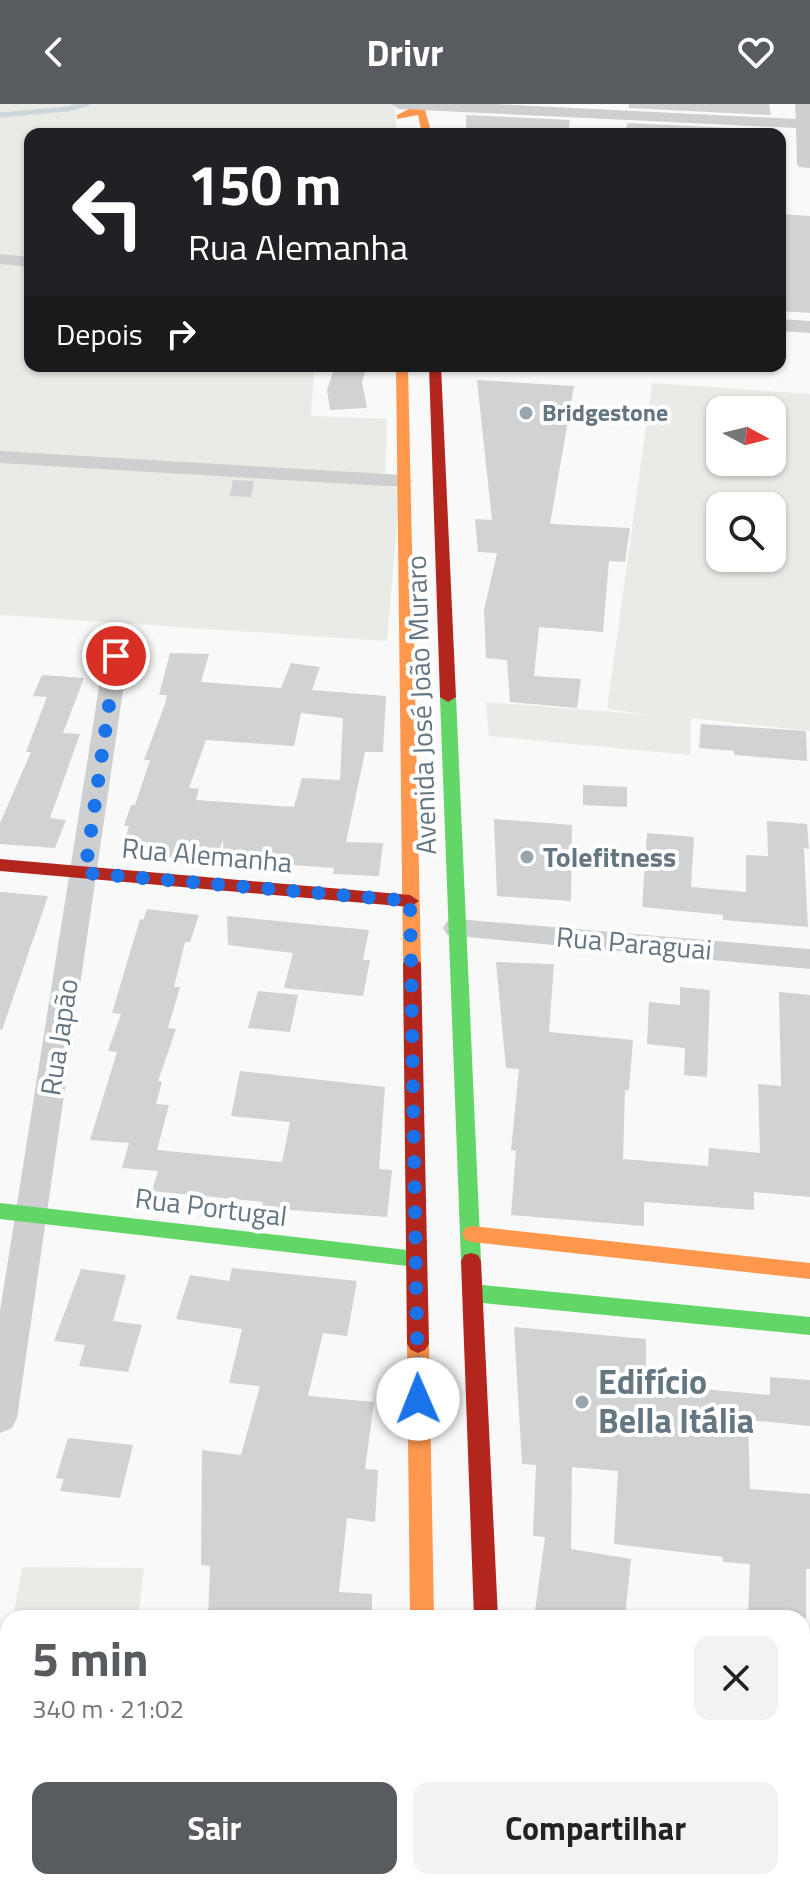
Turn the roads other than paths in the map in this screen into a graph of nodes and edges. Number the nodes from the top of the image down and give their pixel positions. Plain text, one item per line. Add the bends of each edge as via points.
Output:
1 (803, 104) edge
2 (428, 105) edge
3 (594, 109) edge
4 (400, 115) edge
5 (807, 124) edge
6 (428, 128) edge
7 (430, 128) edge
8 (805, 164) dead end
9 (0, 259) edge
10 (24, 261) edge
11 (786, 325) edge
12 (810, 327) edge
13 (402, 372) edge
14 (435, 372) edge
15 (0, 457) edge
16 (403, 481) junction
17 (116, 656) dead end
18 (409, 699) junction
19 (453, 765) junction
20 (406, 795) junction
21 (453, 847) junction
22 (0, 865) edge
23 (85, 873) junction
24 (410, 901) junction
25 (457, 928) junction
26 (810, 959) edge
27 (0, 1211) edge
28 (32, 1214) junction
29 (472, 1234) junction
30 (416, 1259) junction
31 (810, 1271) edge
32 (472, 1293) junction
33 (416, 1305) junction
34 (810, 1326) edge
35 (0, 1418) edge
36 (481, 1501) junction
37 (422, 1610) edge
38 (486, 1610) edge

1 - 5 street
2 - 3 street
2 - 4 street
2 - 7 main road
3 - 5 street
4 - 6 main road via 422,112
5 - 8 street
9 - 10 street
11 - 12 street
13 - 16 main road, Avenida José João Muraro
14 - 19 main road, Avenida José João Muraro
15 - 16 street
16 - 18 main road, Avenida José João Muraro
17 - 23 street, Rua Japão
18 - 19 main road via 417,764 432,772 448,771
18 - 20 main road, Avenida José João Muraro
19 - 21 main road, Avenida José João Muraro
20 - 21 main road via 431,789 445,792
20 - 24 main road, Avenida José João Muraro
21 - 25 main road, Avenida José João Muraro
22 - 23 main road, Rua Alemanha
23 - 24 main road, Rua Alemanha
23 - 28 street, Rua Japão
24 - 30 main road, Avenida José João Muraro
25 - 26 street, Rua Paraguai
25 - 29 main road, Avenida José João Muraro
27 - 28 main road, Rua Portugal
28 - 30 main road, Rua Portugal
28 - 35 street, Rua Japão
29 - 31 main road
29 - 32 main road, Avenida José João Muraro
30 - 33 main road, Avenida José João Muraro
32 - 34 main road
32 - 36 main road, Avenida José João Muraro
33 - 36 main road via 435,1480 449,1505 470,1508
33 - 37 main road, Avenida José João Muraro
36 - 38 main road, Avenida José João Muraro

